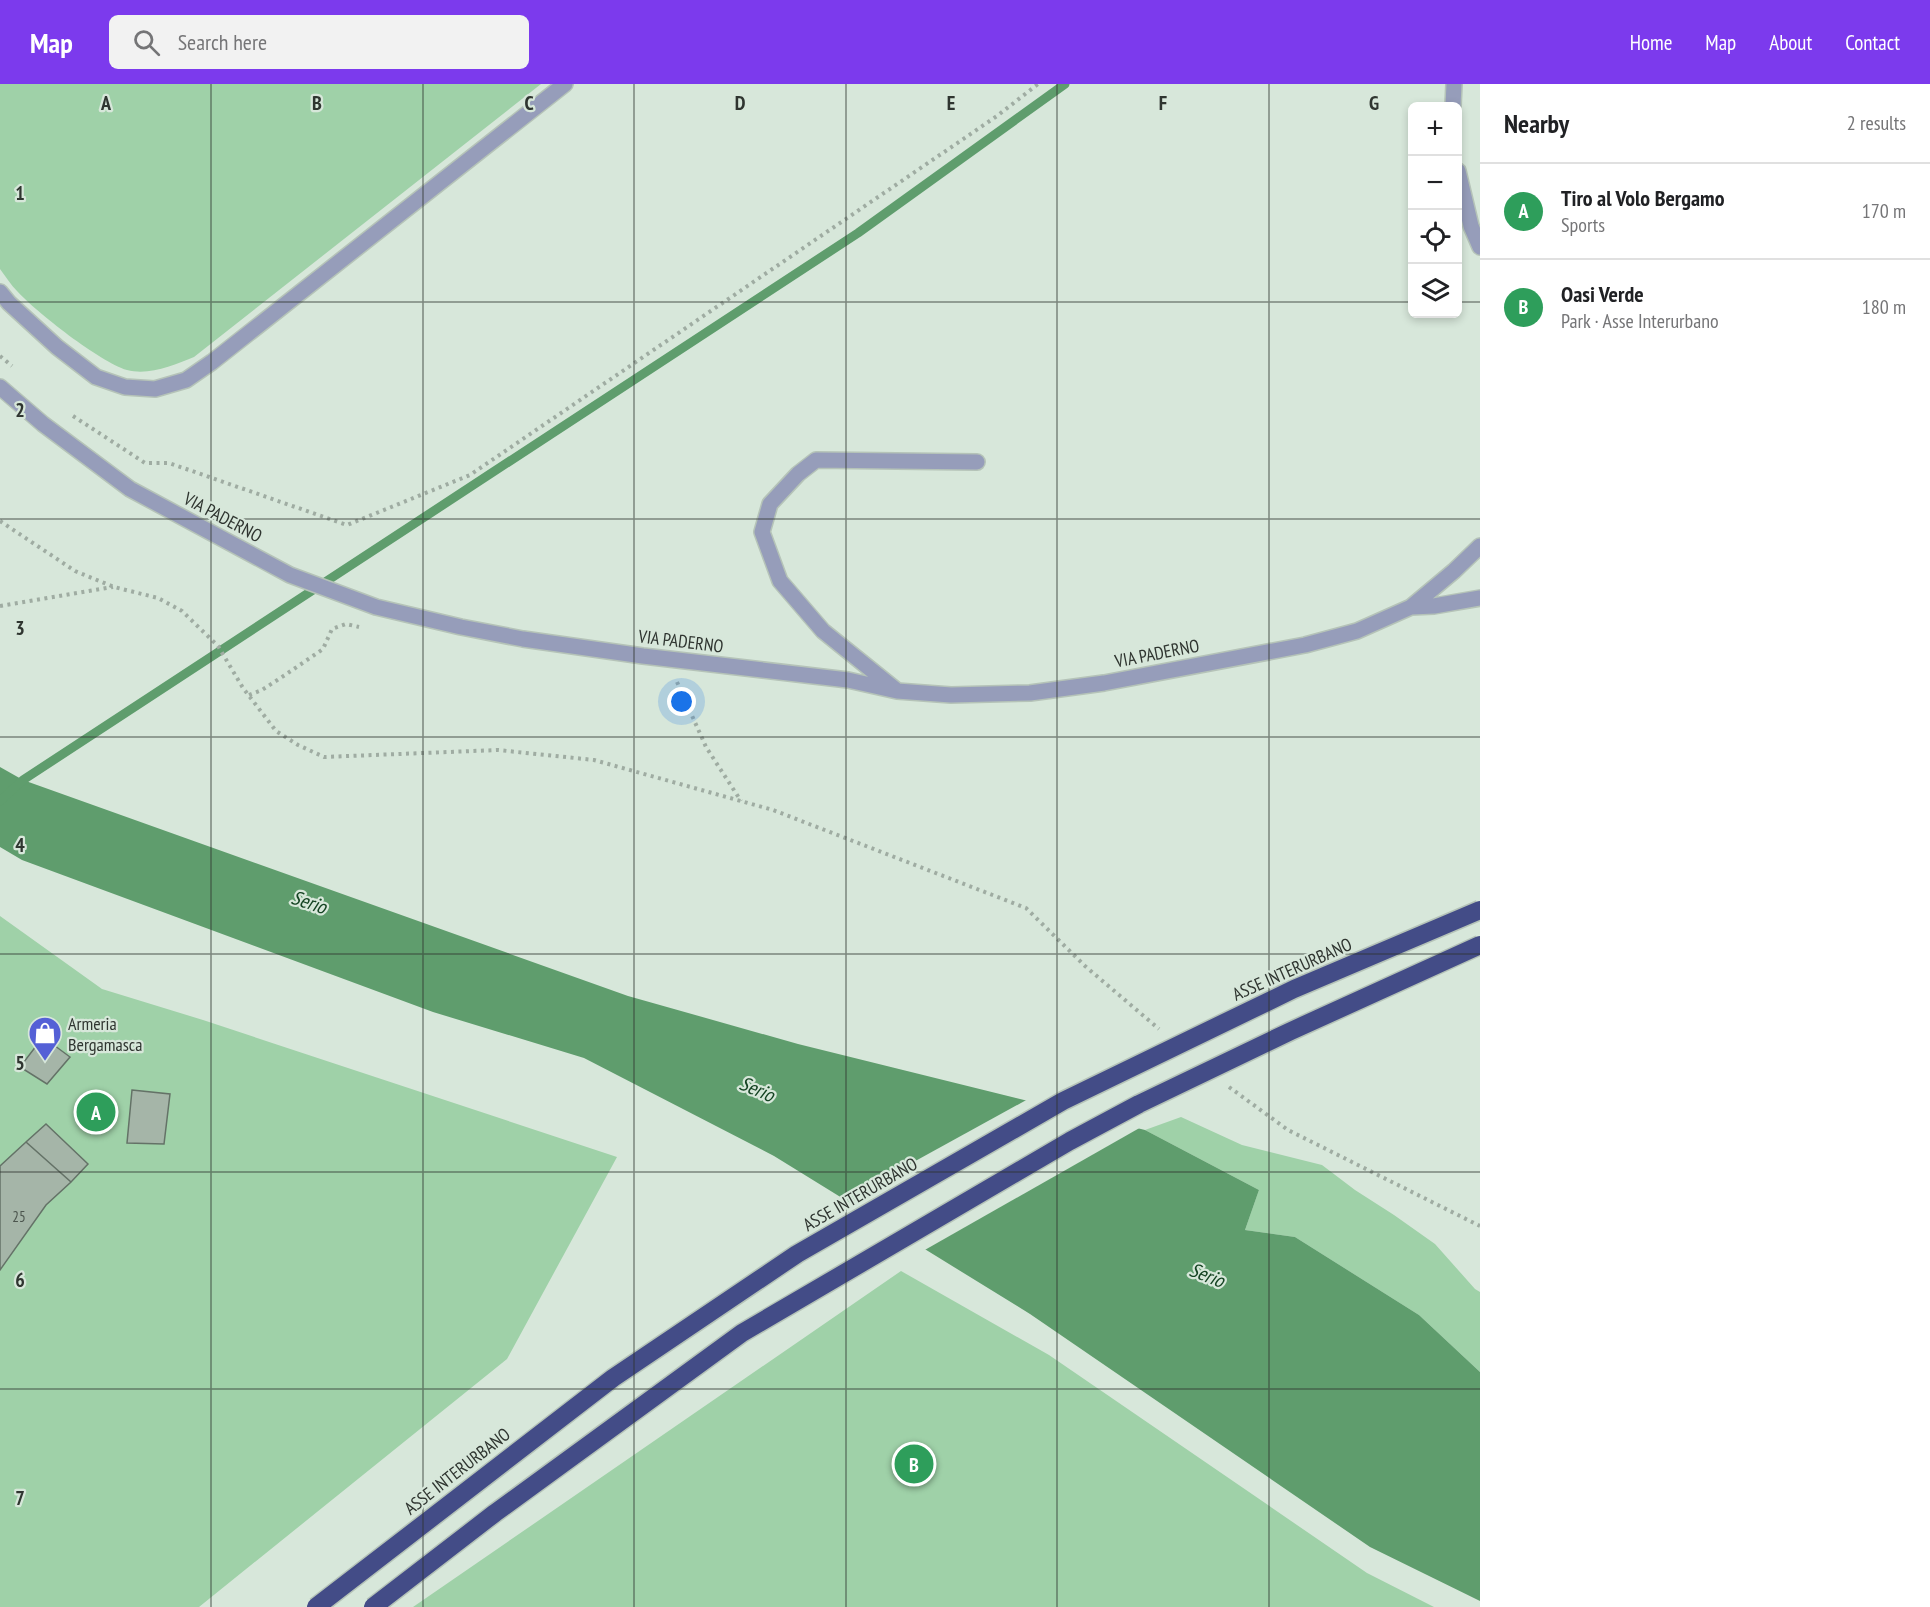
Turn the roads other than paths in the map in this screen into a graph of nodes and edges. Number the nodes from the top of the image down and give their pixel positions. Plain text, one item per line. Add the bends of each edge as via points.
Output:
1 (565, 84) edge
2 (1454, 84) edge
3 (1453, 102) edge
4 (1462, 189) edge
5 (1480, 247) edge
6 (0, 292) edge
7 (0, 387) edge
8 (977, 462) dead end
9 (1480, 546) edge
10 (1480, 598) edge
11 (1411, 607) junction
12 (897, 691) junction
13 (1480, 910) edge
14 (1480, 945) edge
15 (316, 1607) edge
16 (373, 1607) edge

1 - 6 street via 186,380 155,389 125,387 96,376 57,347
2 - 3 street
4 - 5 street via 1470,226
7 - 12 street, VIA PADERNO via 130,489 290,575 383,609 523,639 848,680
8 - 12 street via 816,460 770,504 762,532 780,581 823,631
9 - 11 street, VIA PADERNO
10 - 11 street, VIA PADERNO
11 - 12 street, VIA PADERNO via 1357,631 1305,645 1104,682 1030,693 951,695
13 - 15 highway, ASSE INTERURBANO, bridge via 1294,989 1063,1101 797,1254 613,1378
14 - 16 highway, bridge via 1139,1104 742,1333

